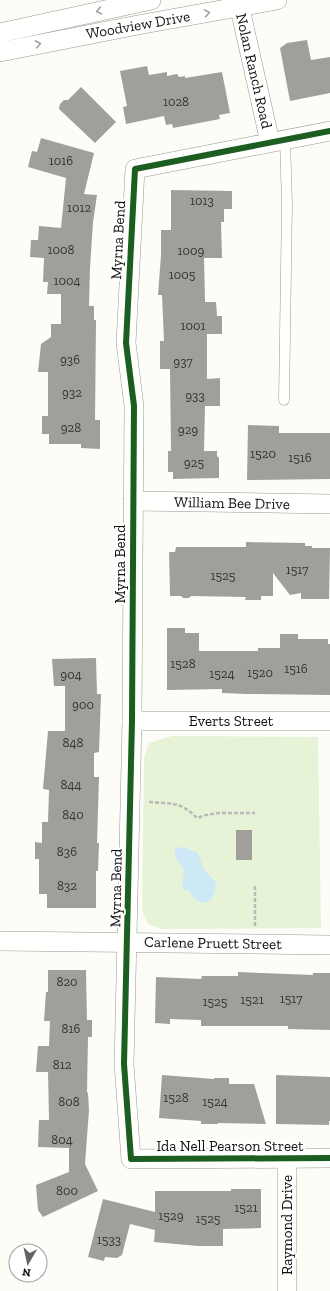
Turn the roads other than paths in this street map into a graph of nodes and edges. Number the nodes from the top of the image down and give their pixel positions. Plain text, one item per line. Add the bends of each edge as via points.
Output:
1 (151, 0) edge
2 (277, 0) edge
3 (239, 4) edge
4 (0, 33) edge
5 (0, 52) edge
6 (330, 131) edge
7 (278, 141) junction
8 (284, 400) dead end
9 (133, 501) junction
10 (330, 504) edge
11 (132, 721) junction
12 (330, 721) edge
13 (0, 941) edge
14 (128, 943) junction
15 (330, 945) edge
16 (287, 1158) junction
17 (330, 1158) edge
18 (131, 1159) joint
19 (287, 1291) edge

1 -> 4 street, Woodview Drive
2 - 3 street, Woodview Drive
5 -> 3 street, Woodview Drive
3 - 7 street, Nolan Ranch Road
6 - 7 street, Myrna Bend
7 - 8 lane via 287,204
7 - 9 street, Myrna Bend via 135,169 126,343 134,406
9 - 10 street, William Bee Drive
9 - 11 street, Myrna Bend
11 - 12 street, Everts Street
11 - 14 street, Myrna Bend
13 - 14 street, Carlene Pruett Street
14 - 15 street, Carlene Pruett Street
14 - 18 street, Myrna Bend via 124,1064
16 - 17 street, Ida Nell Pearson Street
16 - 18 street, Ida Nell Pearson Street
16 - 19 street, Raymond Drive

